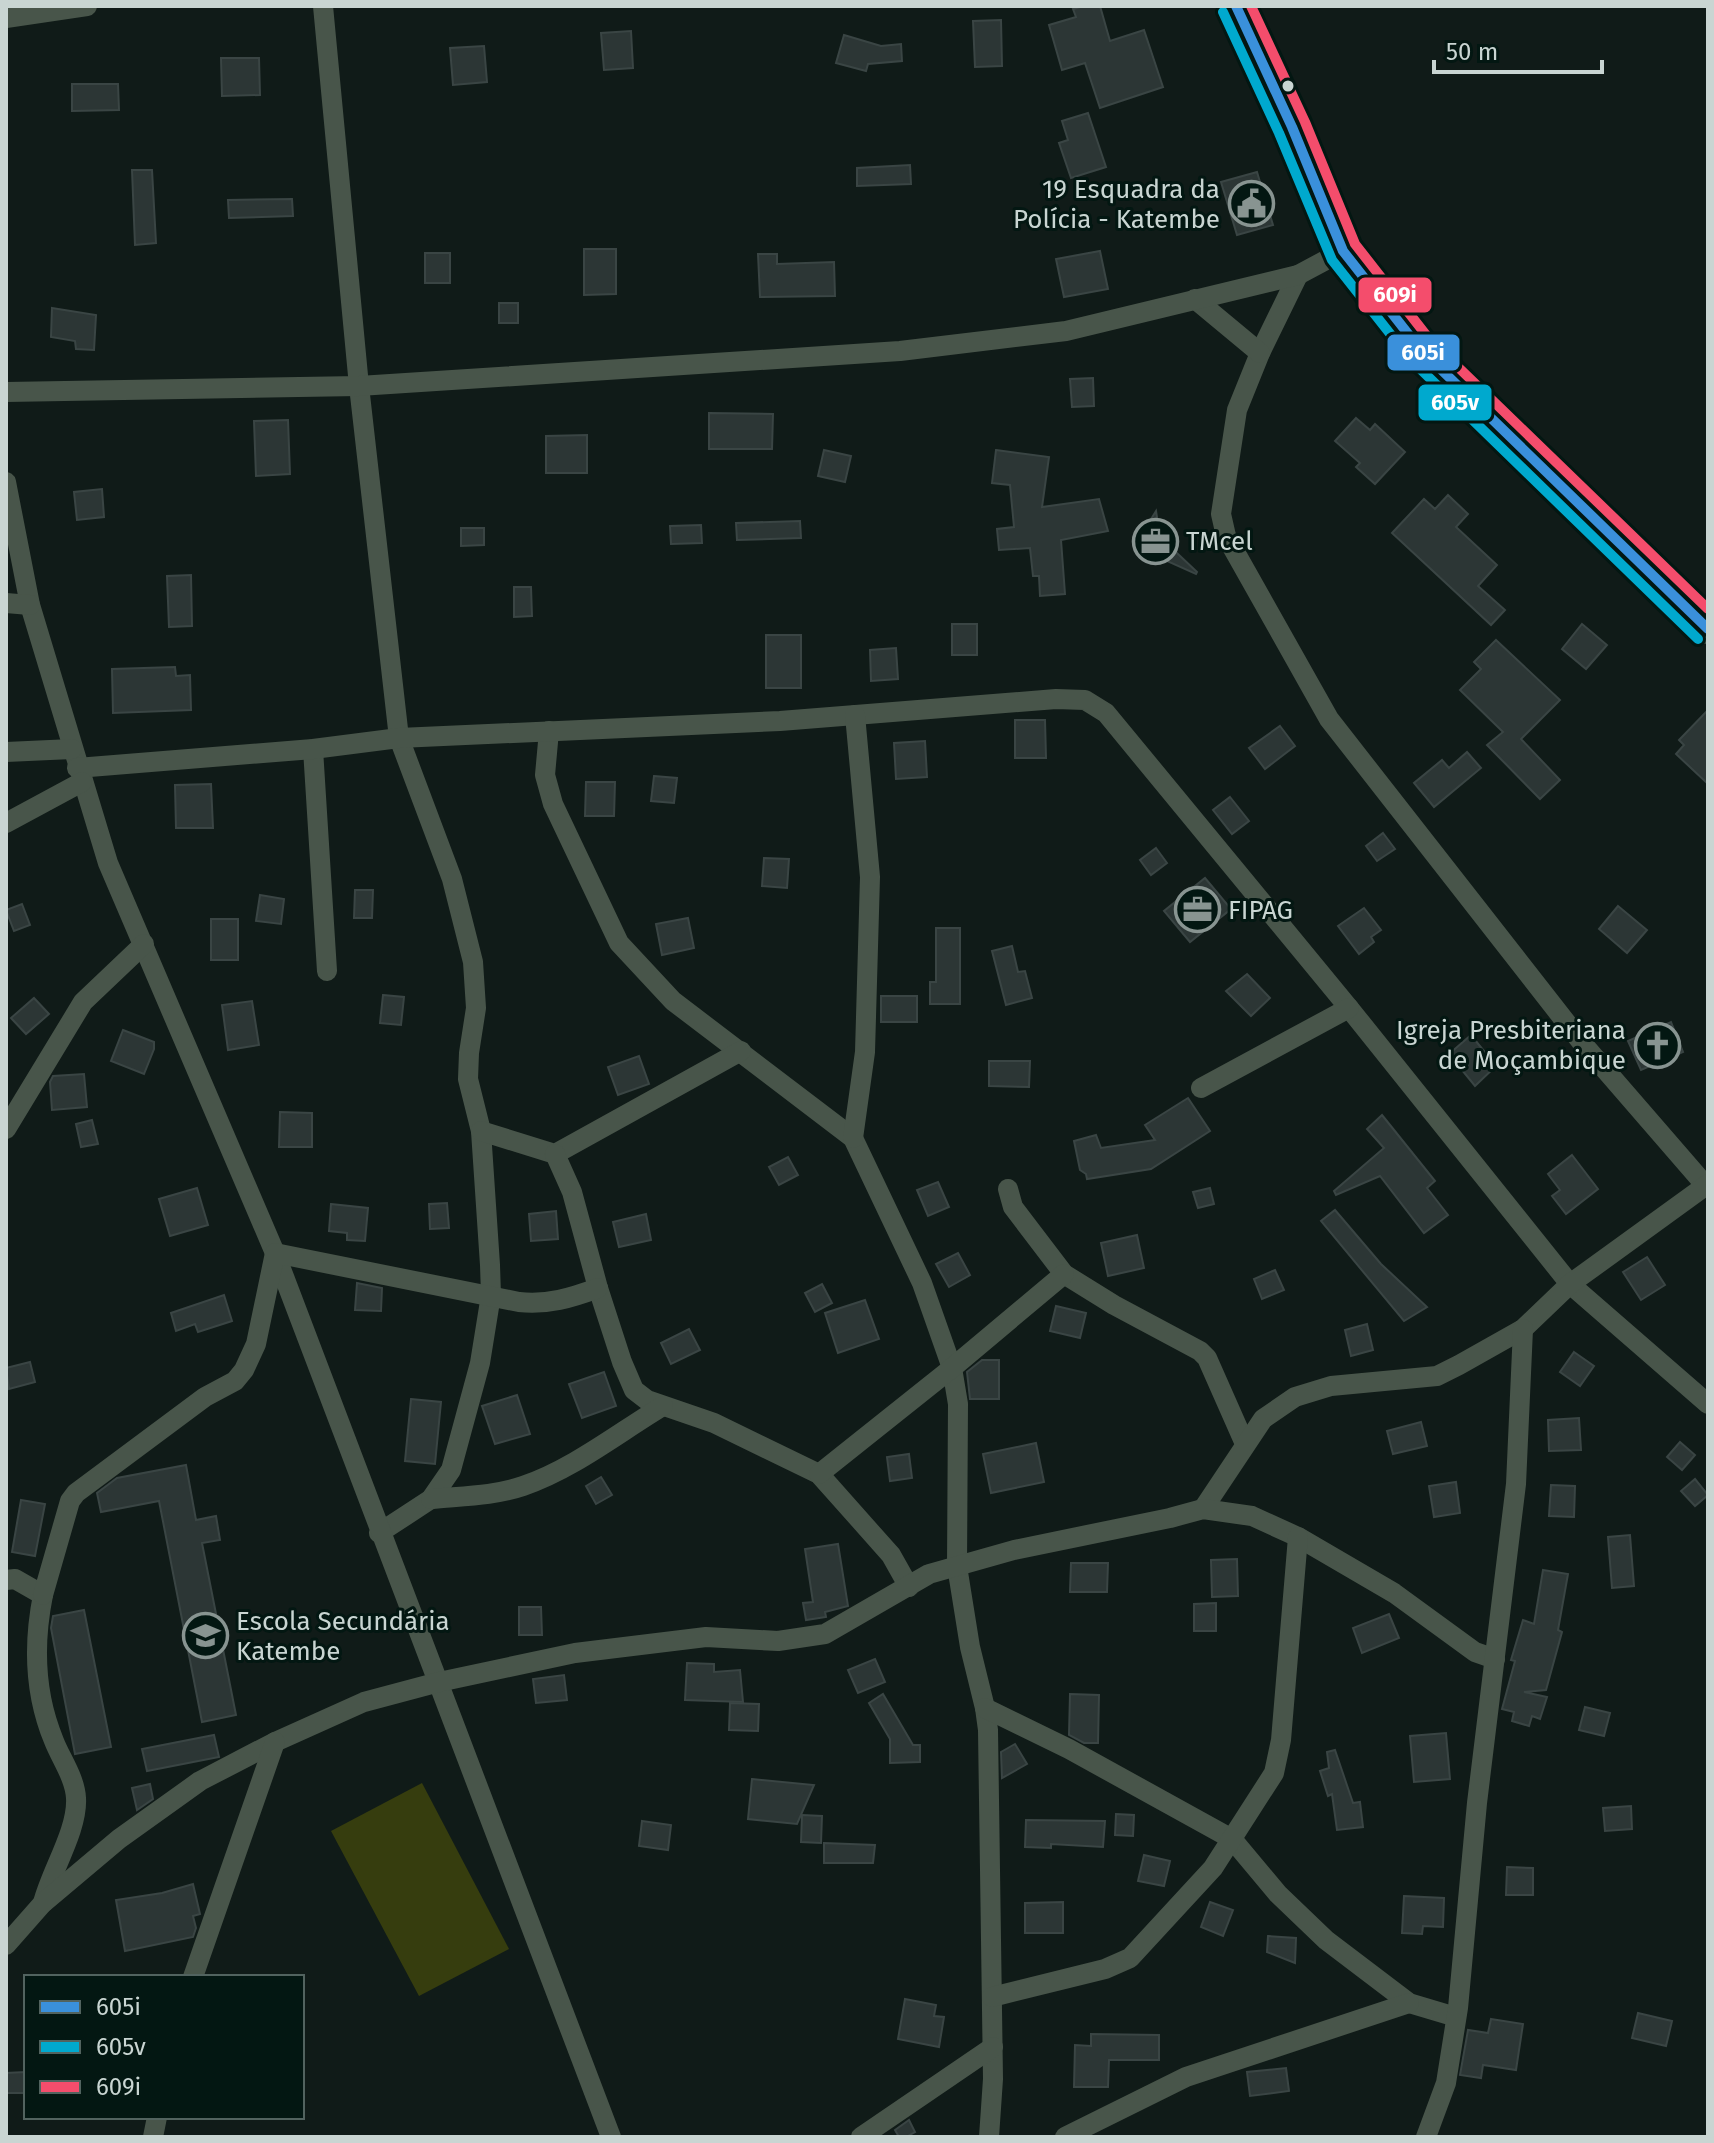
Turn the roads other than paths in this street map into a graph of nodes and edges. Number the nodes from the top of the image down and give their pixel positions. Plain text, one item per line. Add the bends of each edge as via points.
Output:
1 (87, 6) edge
2 (323, 6) edge
3 (1236, 6) edge
4 (6, 18) edge
5 (1343, 251) junction
6 (1298, 275) junction
7 (1195, 299) junction
8 (1260, 353) junction
9 (359, 386) junction
10 (6, 392) edge
11 (6, 482) edge
12 (6, 603) edge
13 (30, 605) junction
14 (1708, 629) edge
15 (855, 715) junction
16 (549, 731) junction
17 (399, 738) junction
18 (313, 749) junction
19 (6, 752) edge
20 (77, 766) junction
21 (6, 823) edge
22 (144, 944) junction
23 (327, 971) dead end
24 (1349, 1008) junction
25 (741, 1051) junction
26 (1201, 1088) dead end
27 (6, 1129) edge
28 (481, 1131) junction
29 (853, 1138) junction
30 (555, 1154) junction
31 (1707, 1185) edge
32 (1008, 1189) dead end
33 (275, 1253) junction
34 (1064, 1274) junction
35 (1570, 1284) junction
36 (598, 1288) junction
37 (491, 1295) junction
38 (1523, 1329) junction
39 (952, 1368) junction
40 (1708, 1404) edge
41 (663, 1406) junction
42 (1245, 1444) junction
43 (819, 1474) junction
44 (431, 1499) junction
45 (1203, 1509) junction
46 (379, 1533) junction
47 (1298, 1537) junction
48 (957, 1566) junction
49 (6, 1580) edge
50 (909, 1587) junction
51 (43, 1595) junction
52 (1495, 1659) junction
53 (439, 1682) junction
54 (985, 1708) junction
55 (275, 1742) junction
56 (1232, 1839) junction
57 (43, 1903) junction
58 (6, 1945) edge
59 (194, 1975) edge
60 (992, 1997) junction
61 (1409, 2003) junction
62 (1456, 2017) junction
63 (993, 2047) junction
64 (611, 2137) edge
65 (861, 2137) edge
66 (989, 2137) edge
67 (1065, 2137) edge
68 (1426, 2137) edge

1 - 4 street
2 - 9 street
3 - 5 main road
5 - 6 street
5 - 14 main road via 1420,349
6 - 7 street
6 - 8 street
7 - 8 street
7 - 9 street via 1066,331 900,351
8 - 31 street via 1237,410 1221,514 1226,536 1329,719 1583,1044
9 - 10 street
9 - 17 street
11 - 13 street
12 - 13 street
13 - 20 street
15 - 16 street
15 - 24 street via 1085,700 1106,713
15 - 29 street via 870,877 865,1052
16 - 17 street
16 - 25 street via 545,775 553,804 619,943 673,1001
17 - 18 street
17 - 28 street via 452,879 473,962 476,1008 468,1079
18 - 20 street
18 - 23 street
19 - 20 street
20 - 21 street
20 - 22 street via 108,863
22 - 27 street via 83,1002
22 - 33 street
24 - 26 street
24 - 35 street
25 - 29 street
25 - 30 street
28 - 30 street
28 - 37 street
29 - 39 street via 922,1283
30 - 36 street via 572,1192
31 - 35 street
32 - 34 street via 1013,1207
33 - 37 street
33 - 46 street
33 - 51 street via 256,1344 244,1370 76,1493
34 - 39 street
34 - 42 street via 1200,1351
35 - 38 street
35 - 40 street
36 - 37 street via 542,1304
36 - 41 street via 634,1390
37 - 44 street via 480,1363 451,1470
38 - 42 street via 1437,1376 1331,1386 1295,1397 1263,1419
38 - 52 street via 1516,1484
39 - 43 street
39 - 48 street via 958,1404
41 - 43 street via 729,1429
41 - 44 street via 522,1486
42 - 45 street
43 - 50 street via 891,1555
44 - 46 street
45 - 47 street via 1252,1516
45 - 48 street
46 - 53 street
47 - 52 street via 1394,1593 1475,1652
47 - 56 street via 1274,1773
48 - 50 street
48 - 54 street
49 - 51 street via 15,1579
50 - 53 street via 825,1634 778,1641 706,1637 575,1653
51 - 57 street via 36,1660 39,1691 73,1783 76,1811
52 - 62 street
53 - 55 street via 364,1702
53 - 64 street
54 - 56 street
54 - 60 street
55 - 57 street via 200,1781
55 - 59 street
56 - 60 street via 1213,1868 1130,1958
56 - 61 street via 1326,1940
57 - 58 street
60 - 63 street
61 - 62 street
61 - 67 street via 1186,2077
62 - 68 street via 1446,2083
63 - 65 street
63 - 66 street

